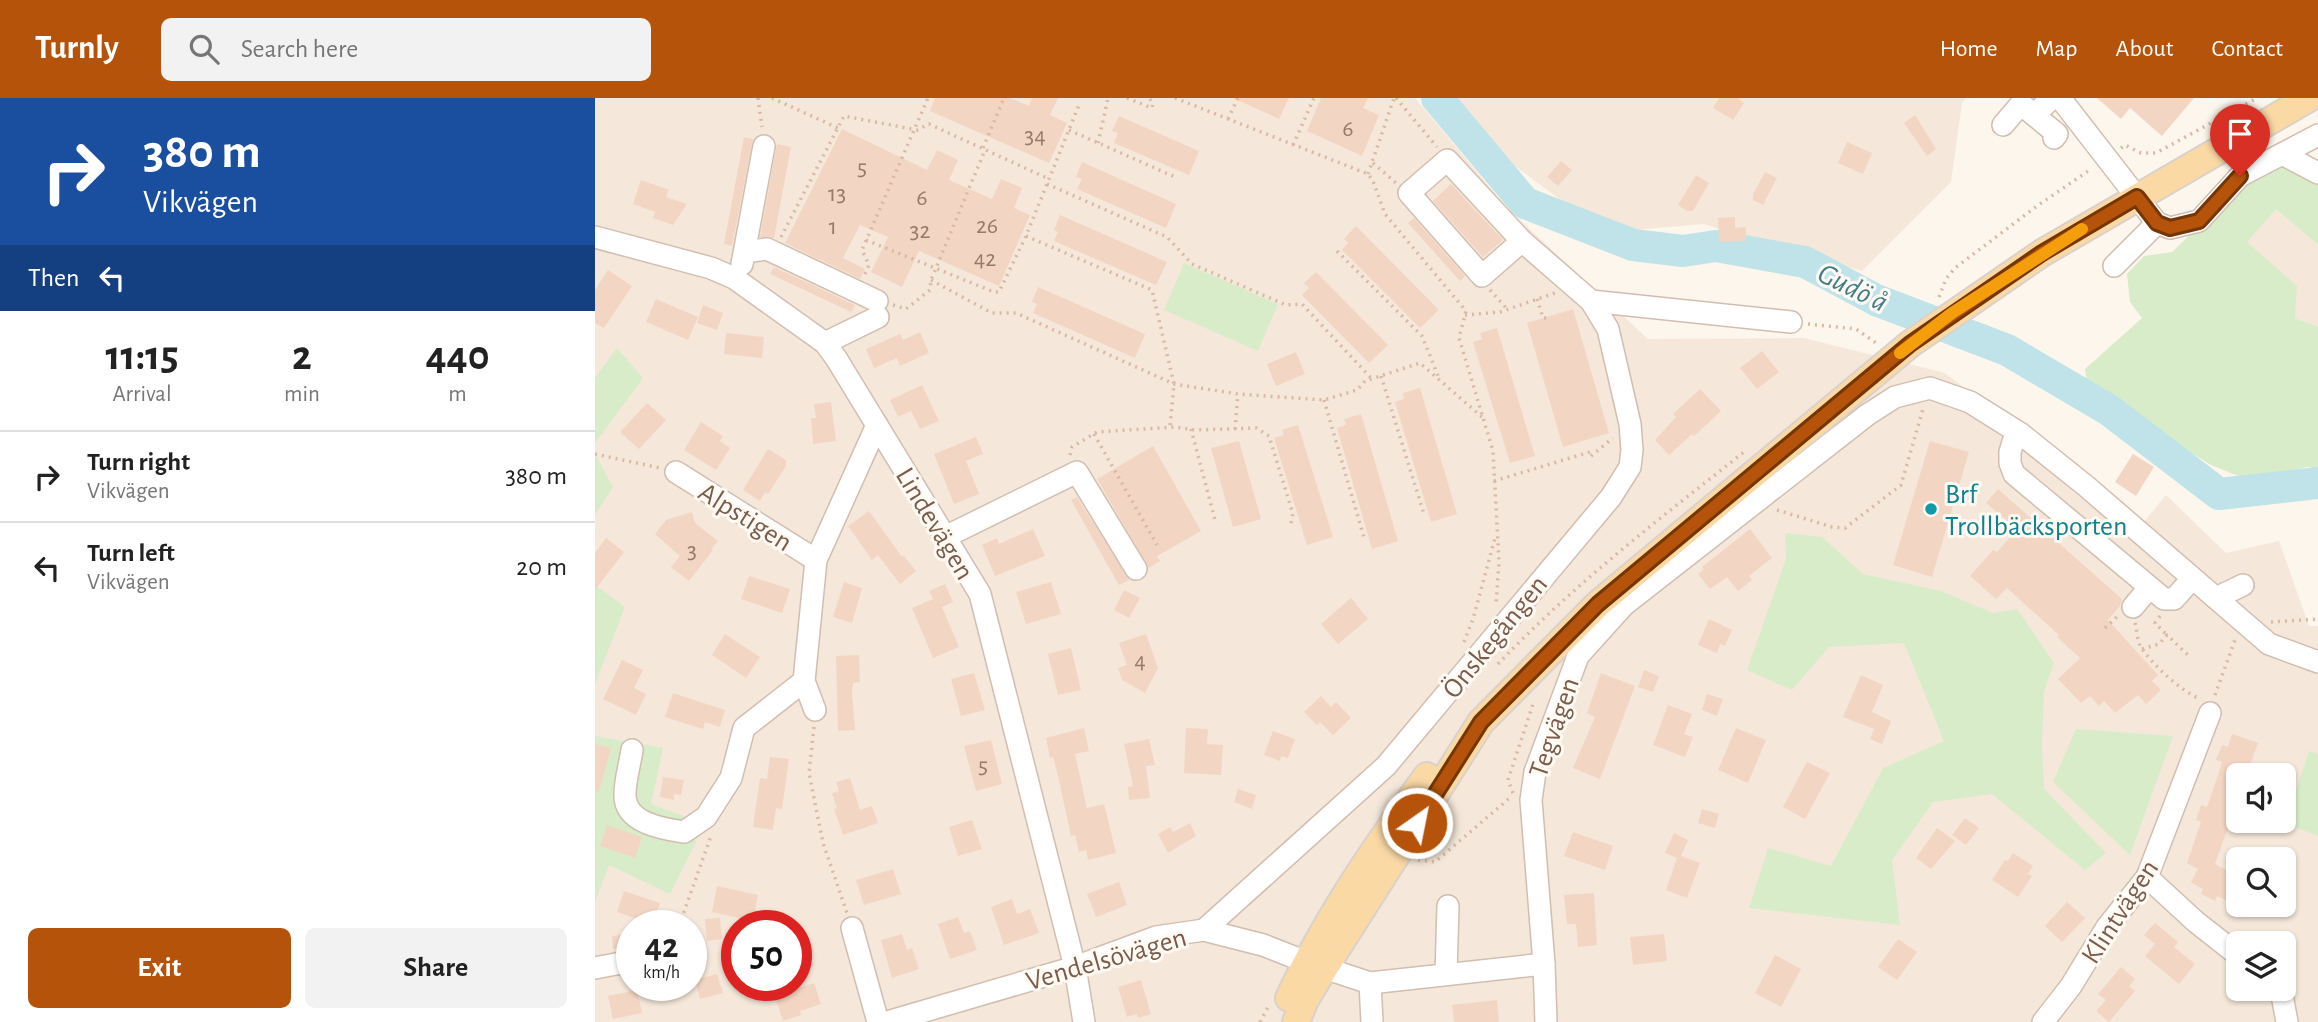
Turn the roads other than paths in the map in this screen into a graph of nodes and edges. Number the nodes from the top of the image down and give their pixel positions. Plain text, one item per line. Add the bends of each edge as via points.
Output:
1 (2281, 98) edge
2 (2309, 98) edge
3 (2060, 99) edge
4 (2034, 115) junction
5 (2003, 125) dead end
6 (2318, 135) edge
7 (2054, 138) dead end
8 (764, 146) road end
9 (2282, 154) junction
10 (2318, 173) edge
11 (2131, 190) junction
12 (2157, 223) junction
13 (595, 237) edge
14 (1522, 241) junction
15 (745, 252) junction
16 (2114, 267) dead end
17 (739, 281) junction
18 (1591, 301) junction
19 (1791, 322) road end
20 (825, 343) junction
21 (877, 425) junction
22 (2021, 435) junction
23 (676, 472) road end
24 (945, 537) junction
25 (816, 560) junction
26 (1136, 569) dead end
27 (2192, 579) junction
28 (2243, 585) dead end
29 (2149, 588) junction
30 (2216, 598) junction
31 (2133, 607) road end
32 (2318, 663) edge
33 (804, 681) junction
34 (2210, 709) road end
35 (815, 710) road end
36 (632, 750) dead end
37 (2147, 877) junction
38 (1448, 906) dead end
39 (852, 928) road end
40 (1204, 930) junction
41 (2226, 946) edge
42 (616, 964) edge
43 (1544, 964) junction
44 (1316, 965) junction
45 (1075, 967) junction
46 (595, 968) edge
47 (1446, 973) junction
48 (1370, 983) junction
49 (2283, 1001) edge
50 (878, 1022) edge
51 (887, 1022) edge
52 (1084, 1022) edge
53 (1278, 1022) edge
54 (1296, 1022) edge
55 (1372, 1022) edge
56 (1546, 1022) edge
57 (2043, 1022) edge
58 (2287, 1022) edge

1 - 11 main road
2 - 11 main road
3 - 4 street
3 - 11 street
4 - 5 street via 2021,104
4 - 7 street via 2057,134
6 - 9 street
8 - 15 street
9 - 10 street
9 - 12 street via 2240,176 2199,221 2170,228
11 - 12 street
11 - 44 main road via 2042,253 1942,308 1598,604 1481,722
12 - 16 street
13 - 17 street, Lindevägen via 711,268
14 - 14 street, Önskegången via 1447,160 1409,193 1482,276
14 - 18 street, Önskegången
15 - 17 street
15 - 20 street via 773,251 856,291 877,309
17 - 20 street, Lindevägen
18 - 19 street
18 - 40 street, Önskegången via 1608,329 1631,429 1630,467 1611,497 1386,766
20 - 21 street, Lindevägen
21 - 24 street, Lindevägen
21 - 25 street
22 - 27 street, Tegvägen via 2160,544
22 - 29 street via 2010,453 2014,474
22 - 43 street, Tegvägen via 1970,402 1930,388 1895,397 1624,605 1593,637 1578,656 1522,797
23 - 25 street, Alpstigen
24 - 26 street via 1071,475
24 - 45 street, Lindevägen via 980,594
25 - 33 street
27 - 29 street via 2174,599 2164,599
27 - 30 street, Tegvägen
28 - 30 street
29 - 31 street
30 - 32 street, Tegvägen via 2267,650
33 - 35 street
33 - 36 street via 744,728 731,778 706,817 684,832 656,828 628,809 625,796
34 - 37 street, Klintvägen
37 - 41 street
37 - 57 street, Klintvägen
38 - 47 street
39 - 50 street
40 - 44 street, Vendelsövägen
40 - 45 street, Vendelsövägen via 1156,937
42 - 46 street
43 - 47 street
43 - 56 street, Tegvägen
44 - 48 street
44 - 53 main road
44 - 54 main road
45 - 51 street, Vendelsövägen
45 - 52 street, Lindevägen
47 - 48 street
48 - 55 street
49 - 58 street

